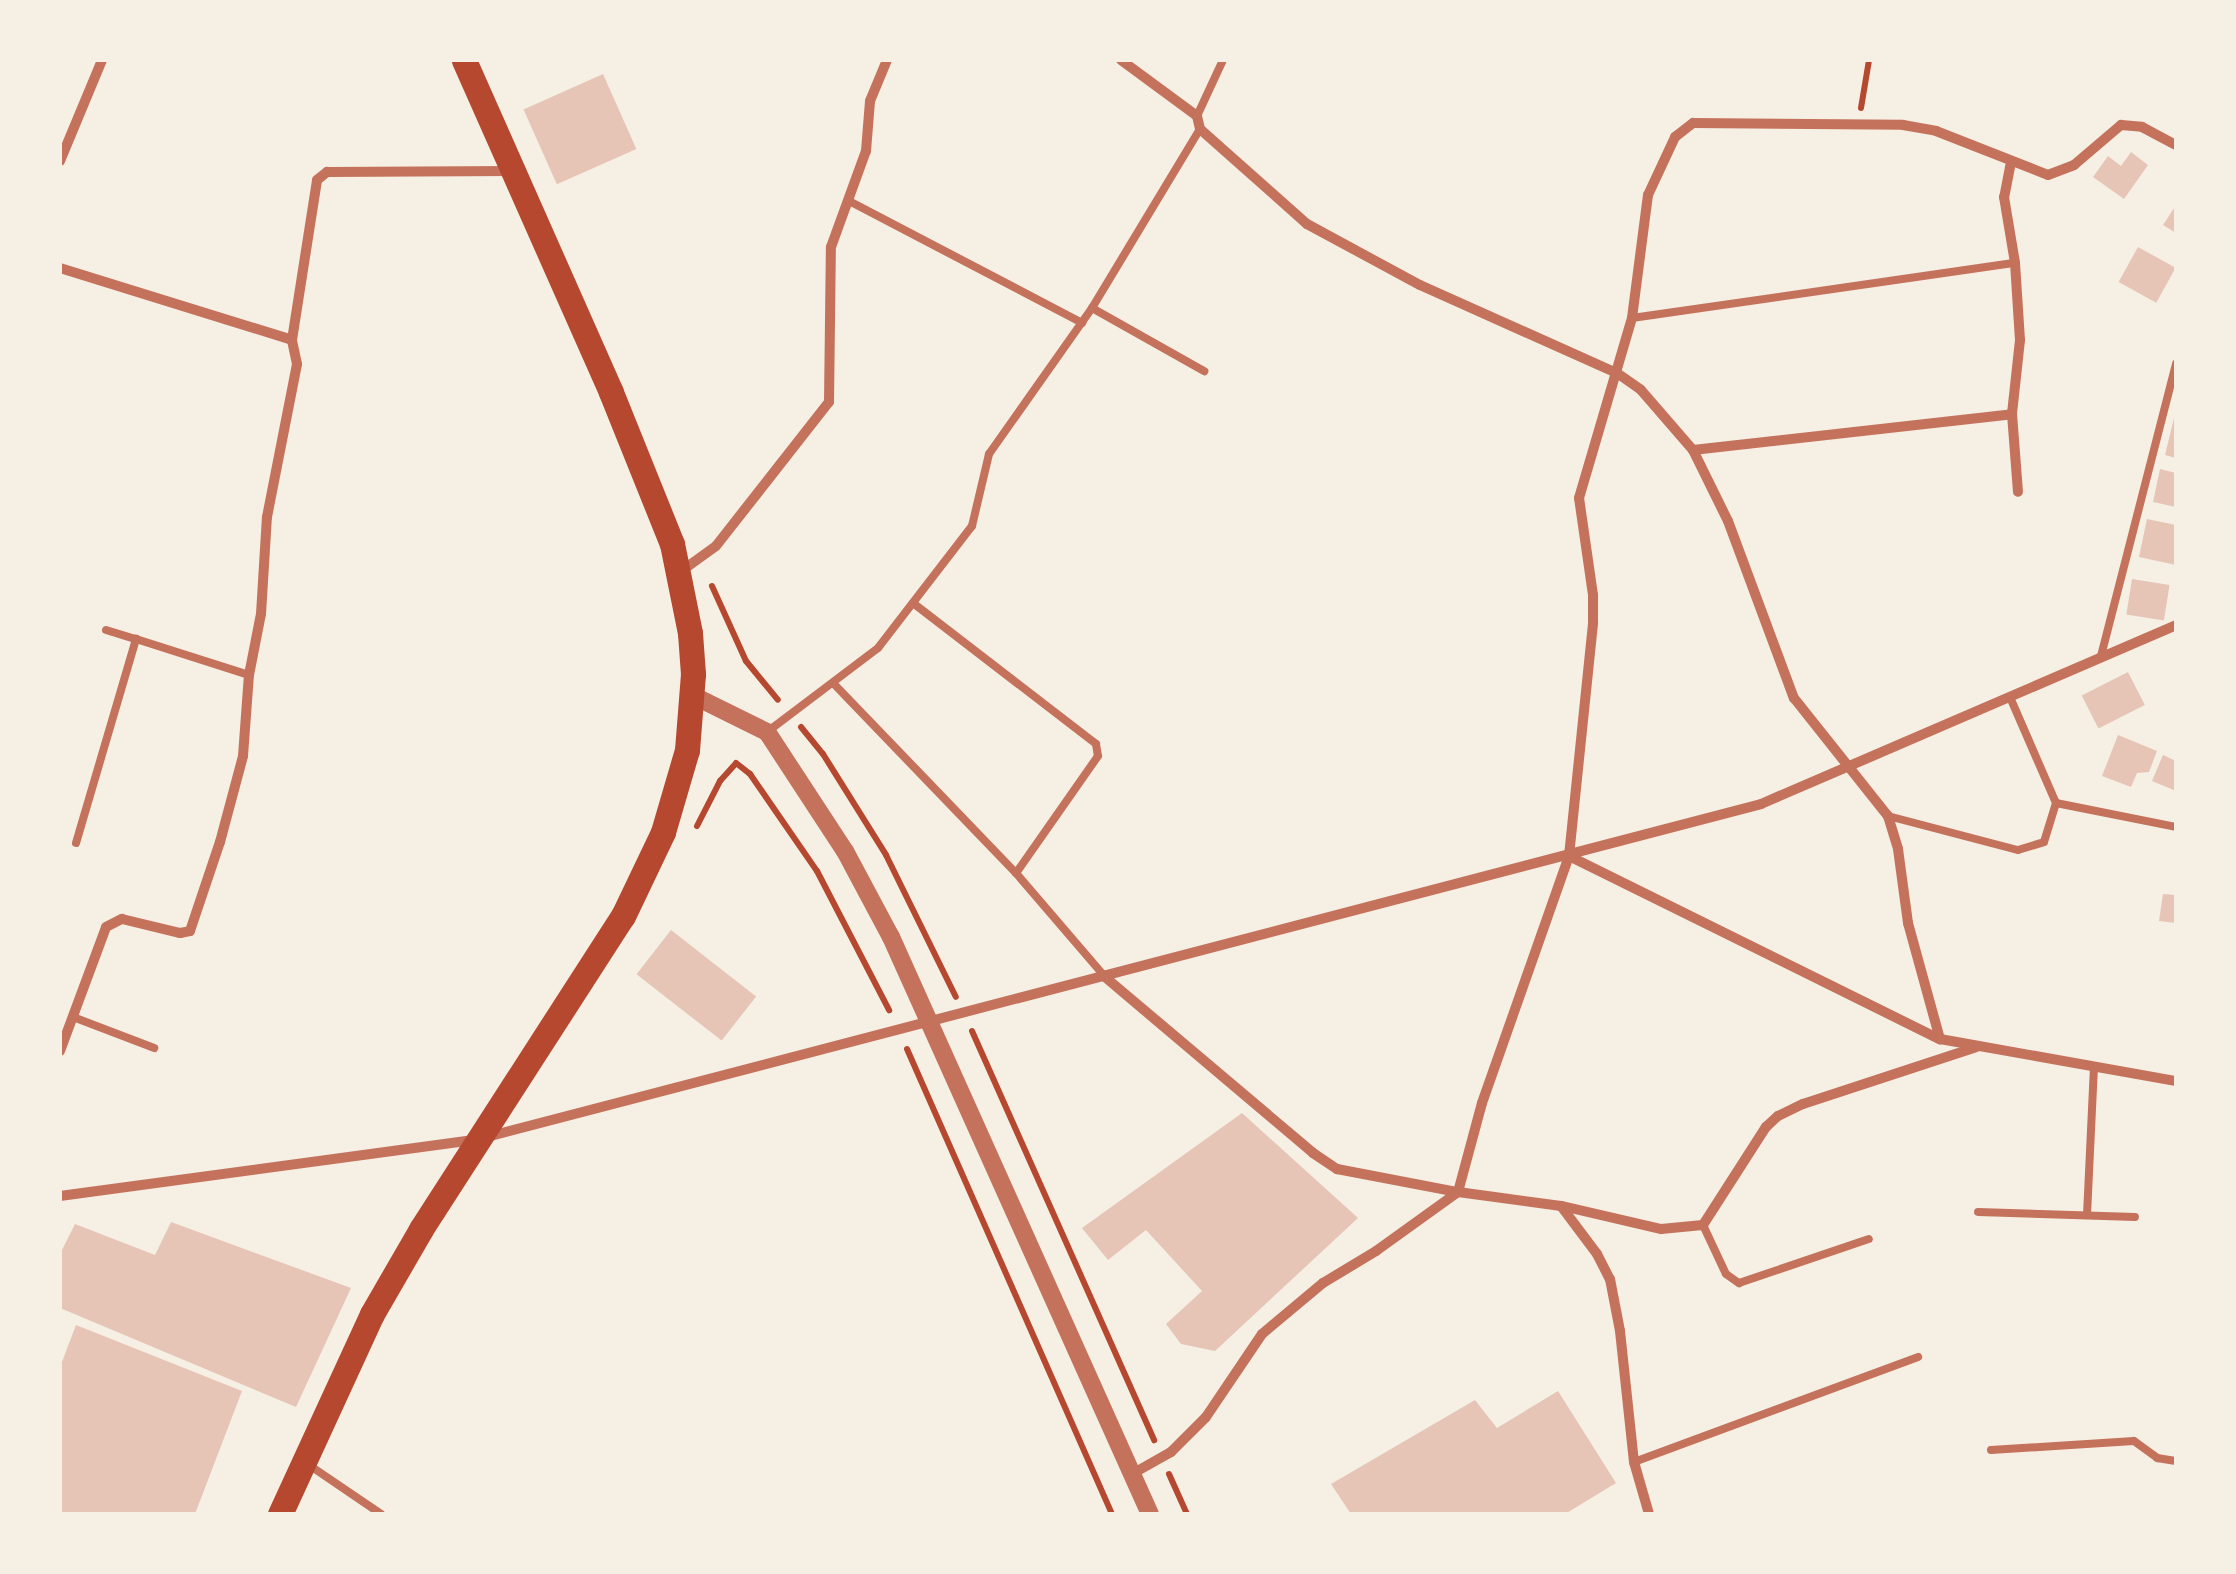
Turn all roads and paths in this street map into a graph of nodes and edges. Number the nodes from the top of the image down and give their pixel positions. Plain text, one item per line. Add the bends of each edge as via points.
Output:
1 (102, 60) edge
2 (464, 60) edge
3 (887, 60) edge
4 (1121, 60) edge
5 (1224, 60) edge
6 (1869, 60) edge
7 (1197, 116) junction
8 (1858, 126) junction
9 (1200, 130) junction
10 (2176, 145) edge
11 (60, 162) edge
12 (2011, 162) junction
13 (512, 171) junction
14 (851, 202) junction
15 (2015, 262) junction
16 (60, 268) edge
17 (1092, 308) junction
18 (1632, 318) junction
19 (1082, 323) junction
20 (292, 340) junction
21 (2176, 363) edge
22 (1204, 371) dead end
23 (1617, 372) junction
24 (2012, 414) junction
25 (1693, 450) junction
26 (2018, 492) dead end
27 (679, 573) junction
28 (710, 580) dead end
29 (913, 603) junction
30 (2176, 624) edge
31 (106, 630) dead end
32 (136, 639) junction
33 (2100, 656) junction
34 (249, 675) junction
35 (834, 684) junction
36 (692, 695) junction
37 (2010, 697) junction
38 (779, 701) dead end
39 (799, 725) dead end
40 (767, 732) junction
41 (736, 763) dead end
42 (1850, 768) junction
43 (2056, 803) junction
44 (1888, 816) junction
45 (2176, 826) edge
46 (76, 843) dead end
47 (1569, 856) junction
48 (1016, 873) junction
49 (1106, 977) junction
50 (964, 1013) junction
51 (73, 1017) junction
52 (929, 1022) junction
53 (899, 1030) junction
54 (1940, 1039) junction
55 (1981, 1046) junction
56 (154, 1048) dead end
57 (60, 1051) edge
58 (2094, 1066) junction
59 (2176, 1080) edge
60 (479, 1139) junction
61 (1458, 1192) junction
62 (60, 1196) edge
63 (1560, 1206) junction
64 (1978, 1212) dead end
65 (2087, 1216) junction
66 (2135, 1216) dead end
67 (1703, 1225) junction
68 (1869, 1239) dead end
69 (1918, 1357) dead end
70 (1992, 1450) dead end
71 (1162, 1458) junction
72 (302, 1460) junction
73 (2176, 1461) edge
74 (1634, 1462) junction
75 (1132, 1474) junction
76 (280, 1514) edge
77 (381, 1514) edge
78 (1112, 1514) edge
79 (1150, 1514) edge
80 (1187, 1514) edge
81 (1649, 1514) edge

1 - 11 street
2 - 13 main road
3 - 14 street via 870,101 866,152
4 - 7 street
5 - 7 lane
6 - 8 path
7 - 9 street
8 - 12 street via 1920,127
8 - 18 street via 1683,128 1648,196
9 - 17 lane
9 - 23 street via 1307,224 1420,284
10 - 12 street via 2121,124 2067,170 2048,174
12 - 15 street via 2004,197
13 - 20 street via 321,175
13 - 27 main road via 611,392
14 - 19 lane
14 - 27 street via 832,247 829,402 716,546
15 - 18 lane
15 - 24 street via 2020,340
16 - 20 street
17 - 19 lane
17 - 22 lane
18 - 23 street
19 - 29 lane via 989,454 972,526
20 - 34 street via 297,364 267,517 258,646
21 - 33 lane
23 - 25 street
23 - 47 street via 1578,498 1594,595
24 - 25 street
24 - 26 street
25 - 42 street via 1728,521 1794,698
27 - 36 main road
28 - 38 path via 746,661
29 - 35 lane via 878,648
29 - 48 lane via 1096,744 1098,756
30 - 33 street
31 - 32 lane
32 - 34 lane
32 - 46 lane
33 - 37 street
34 - 51 street via 243,756 194,927 180,934 110,922
35 - 40 lane
35 - 48 lane
36 - 40 street
36 - 60 main road via 685,764 648,868 600,958
37 - 42 street
37 - 43 lane
39 - 50 path via 886,855
40 - 52 street via 845,851
41 - 53 path via 760,785 816,871
42 - 44 street
42 - 47 street via 1761,804
43 - 44 lane via 2044,842 2028,850
43 - 45 lane
44 - 54 street
47 - 49 street
47 - 54 street
47 - 61 street via 1482,1103
48 - 49 lane
49 - 50 street
49 - 61 street via 1337,1169
50 - 52 street
50 - 71 path
51 - 56 lane
51 - 57 street
52 - 53 street
52 - 75 street
53 - 60 street
53 - 78 path
54 - 55 street
55 - 58 street
55 - 67 street via 1778,1116
58 - 59 street
58 - 65 lane
60 - 62 street
60 - 72 main road via 372,1314
61 - 63 street
61 - 71 street via 1323,1282 1262,1334 1206,1417
63 - 67 street via 1661,1229
63 - 74 street via 1610,1279
64 - 65 lane
65 - 66 lane
67 - 68 lane via 1726,1274 1739,1282
69 - 74 lane
70 - 73 lane via 2134,1442 2157,1458
71 - 75 street
71 - 80 path
72 - 76 main road
72 - 77 lane
74 - 81 street
75 - 79 street

